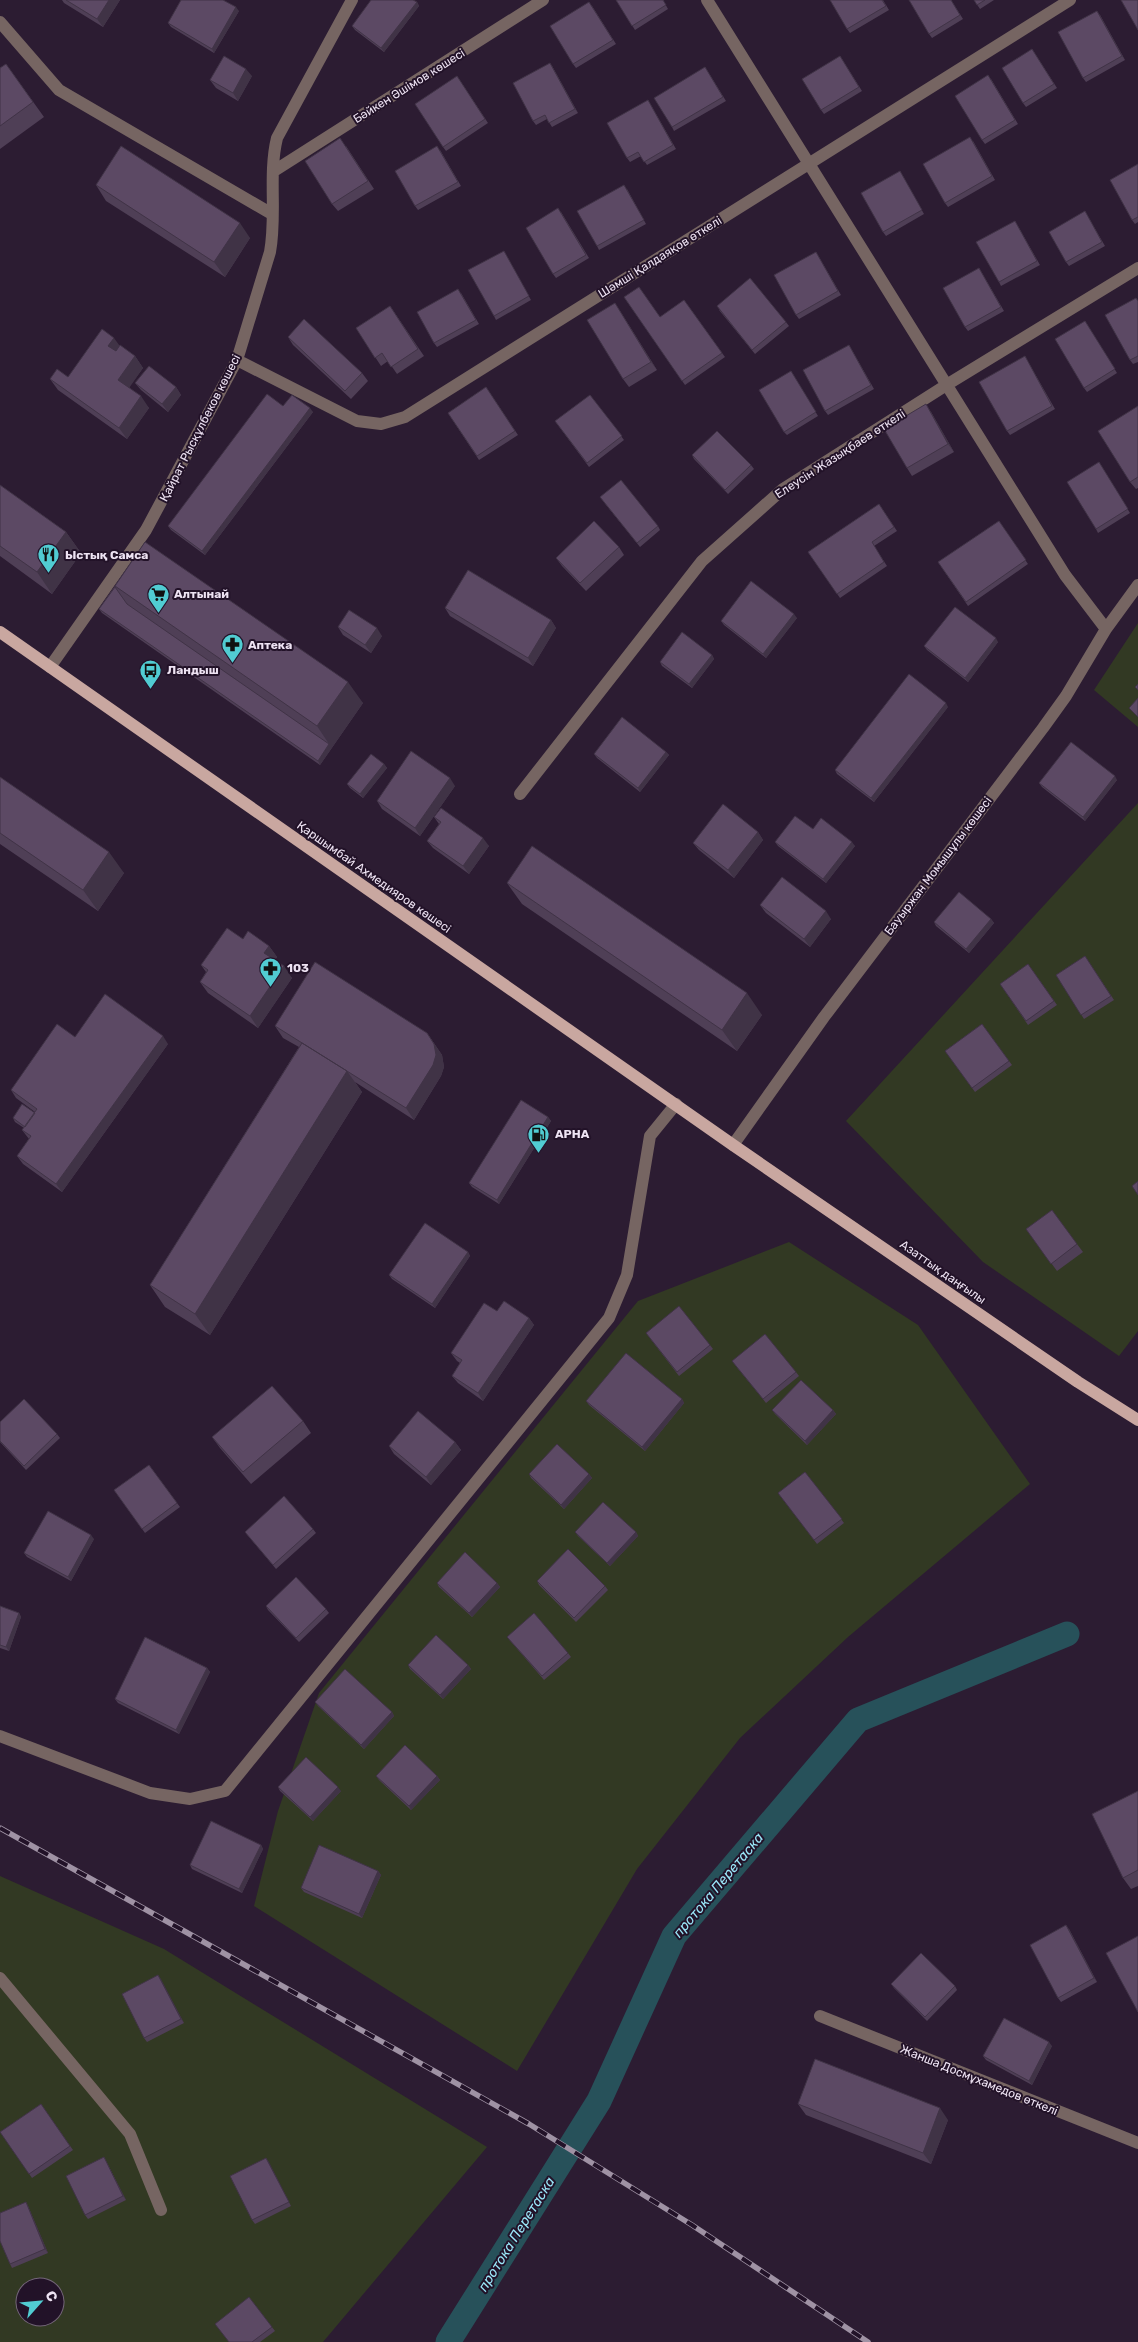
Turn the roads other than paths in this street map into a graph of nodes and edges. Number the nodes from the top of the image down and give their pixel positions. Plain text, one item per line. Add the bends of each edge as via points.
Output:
1 (352, 0) edge
2 (543, 0) edge
3 (707, 0) edge
4 (1070, 0) edge
5 (0, 22) edge
6 (808, 164) junction
7 (274, 171) junction
8 (272, 214) junction
9 (1138, 268) edge
10 (237, 360) junction
11 (948, 384) junction
12 (1138, 585) edge
13 (1106, 629) junction
14 (0, 632) edge
15 (50, 667) junction
16 (520, 794) dead end
17 (676, 1104) junction
18 (733, 1145) junction
19 (1138, 1420) edge
20 (0, 1736) edge
21 (0, 1978) edge
22 (820, 2016) dead end
23 (1138, 2144) edge
24 (161, 2210) dead end

1 - 7 street, Қайрат Рысқұлбеков көшесі via 277,138 272,158
2 - 7 street, Бәйкен Әшімов көшесі
3 - 6 street
4 - 6 street, Шәмші Қалдаяқов өткелі
5 - 8 street via 59,90
6 - 10 street, Шәмші Қалдаяқов өткелі via 405,417 381,424 357,422
6 - 11 street
7 - 8 street, Қайрат Рысқұлбеков көшесі
8 - 10 street, Қайрат Рысқұлбеков көшесі via 270,252
9 - 11 street, Елеусін Жазықбаев өткелі
10 - 15 street, Қайрат Рысқұлбеков көшесі via 146,530
11 - 13 street via 1065,575
11 - 16 street, Елеусін Жазықбаев өткелі via 783,489 702,561
12 - 13 street, Бауыржан Момышұлы көшесі
13 - 18 street, Бауыржан Момышұлы көшесі via 1043,728 824,1017
14 - 15 main road, Қаршымбай Ахмедияров көшесі
15 - 17 main road, Қаршымбай Ахмедияров көшесі
17 - 18 main road, Қаршымбай Ахмедияров көшесі
17 - 20 street via 650,1136 627,1275 608,1318 225,1791 190,1798 150,1793
18 - 19 main road, Азаттық даңғылы
21 - 24 street via 130,2134
22 - 23 street, Жанша Досмұхамедов өткелі

